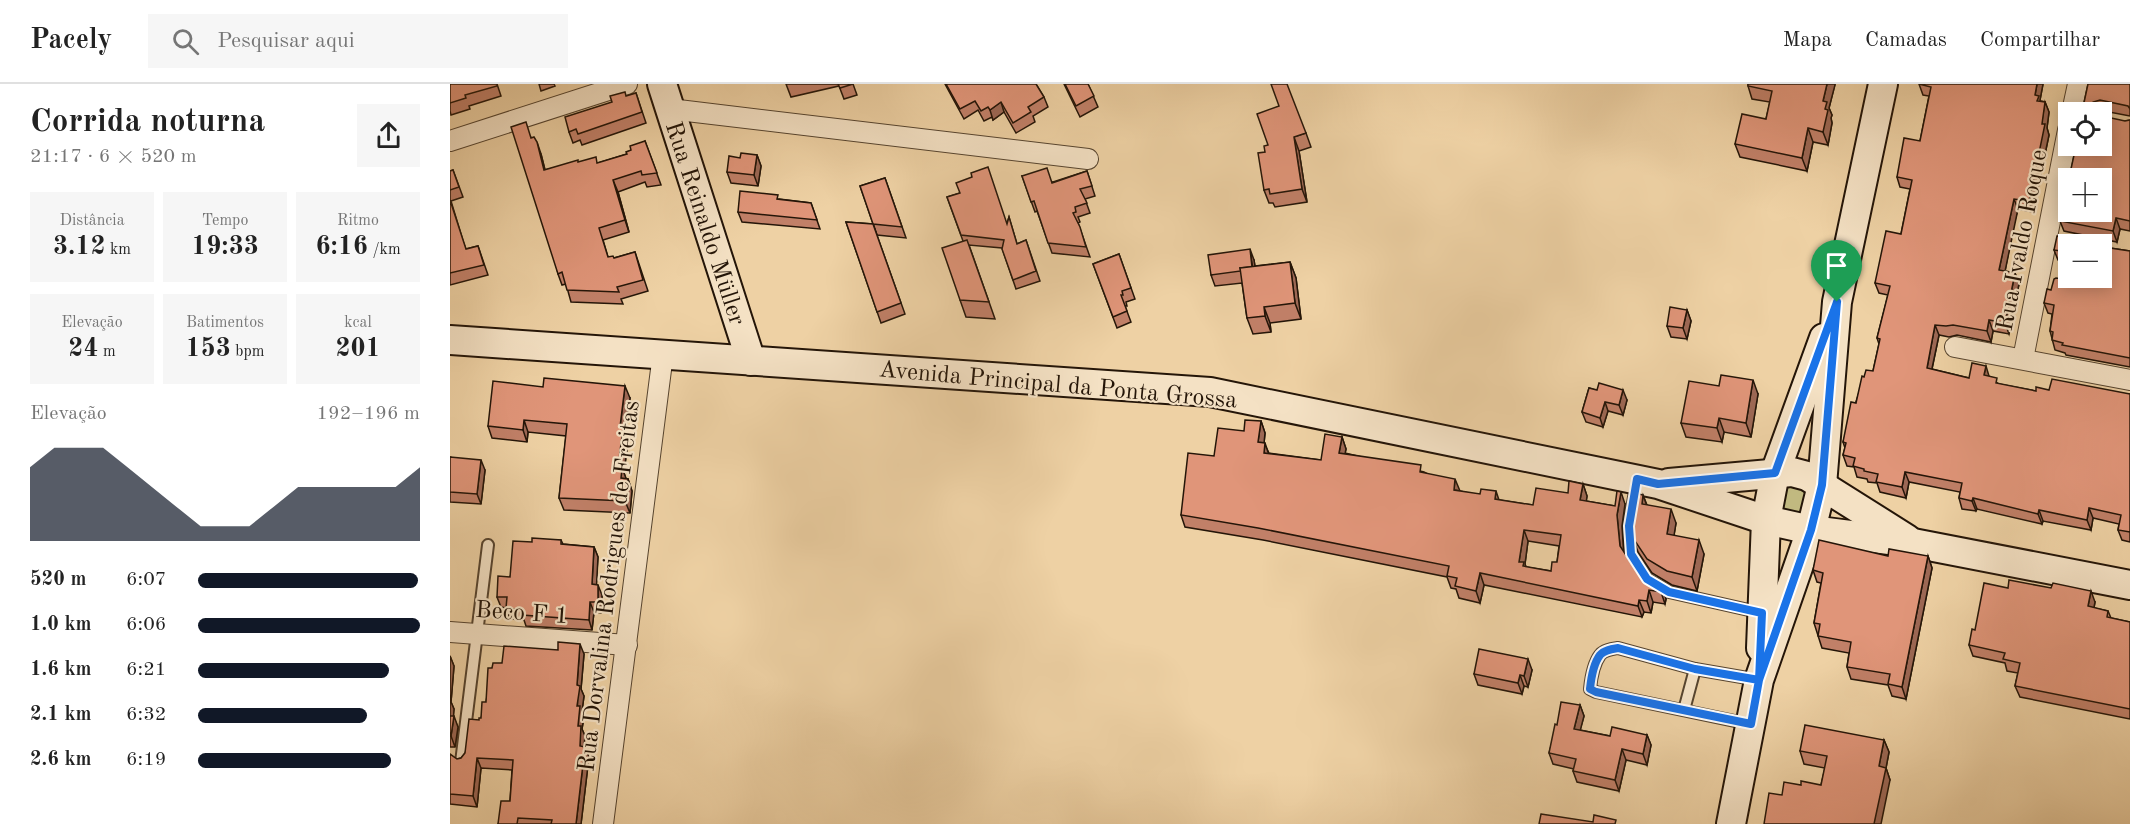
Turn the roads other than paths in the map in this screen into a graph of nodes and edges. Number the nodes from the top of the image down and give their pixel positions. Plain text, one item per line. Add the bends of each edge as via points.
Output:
1 (627, 84) edge
2 (1883, 84) edge
3 (2078, 84) edge
4 (666, 96) edge
5 (2074, 102) edge
6 (450, 141) edge
7 (2064, 156) edge
8 (1088, 159) dead end
9 (1837, 302) junction
10 (450, 340) edge
11 (1955, 346) dead end
12 (663, 354) junction
13 (2023, 359) junction
14 (751, 361) junction
15 (2130, 380) edge
16 (1775, 473) junction
17 (1648, 481) junction
18 (1822, 485) junction
19 (1766, 520) junction
20 (1811, 530) junction
21 (1913, 543) junction
22 (488, 545) dead end
23 (2130, 585) edge
24 (1762, 613) junction
25 (450, 632) edge
26 (477, 634) junction
27 (627, 645) junction
28 (1695, 669) junction
29 (1759, 680) junction
30 (1684, 710) junction
31 (1751, 724) junction
32 (461, 762) edge
33 (603, 824) edge
34 (1731, 824) edge

1 - 6 street
2 - 9 main road
3 - 5 street
4 - 8 street
4 - 14 main road, Rua Reinaldo Müller
7 - 13 street, Rua Ivaldo Roque via 2053,237
9 - 16 main road
9 - 18 main road
10 - 12 main road, Avenida Principal da Ponta Grossa
11 - 13 street
12 - 14 main road, Avenida Principal da Ponta Grossa
12 - 27 street, Rua Dorvalina Rodrigues de Freitas
13 - 15 street
14 - 17 main road, Avenida Principal da Ponta Grossa via 1209,392
16 - 17 main road, Avenida Principal da Ponta Grossa
16 - 18 main road, Avenida Principal da Ponta Grossa via 1800,474
16 - 19 main road
17 - 19 main road, Avenida Principal da Ponta Grossa
17 - 24 lane via 1629,526 1631,554 1647,579 1669,592
18 - 20 main road
18 - 21 main road, Avenida Principal da Ponta Grossa
19 - 20 main road, Avenida Principal da Ponta Grossa
19 - 24 main road
20 - 21 main road, Avenida Principal da Ponta Grossa
20 - 29 main road
21 - 23 main road, Avenida Principal da Ponta Grossa
22 - 26 lane
24 - 29 main road
25 - 26 street, Beco F 1
26 - 27 street, Beco F 1
26 - 32 lane
27 - 33 street, Rua Dorvalina Rodrigues de Freitas
28 - 29 lane
28 - 30 lane
28 - 30 lane via 1618,648 1600,655 1591,680 1590,689 1596,692
29 - 31 main road
30 - 31 lane
31 - 34 main road

